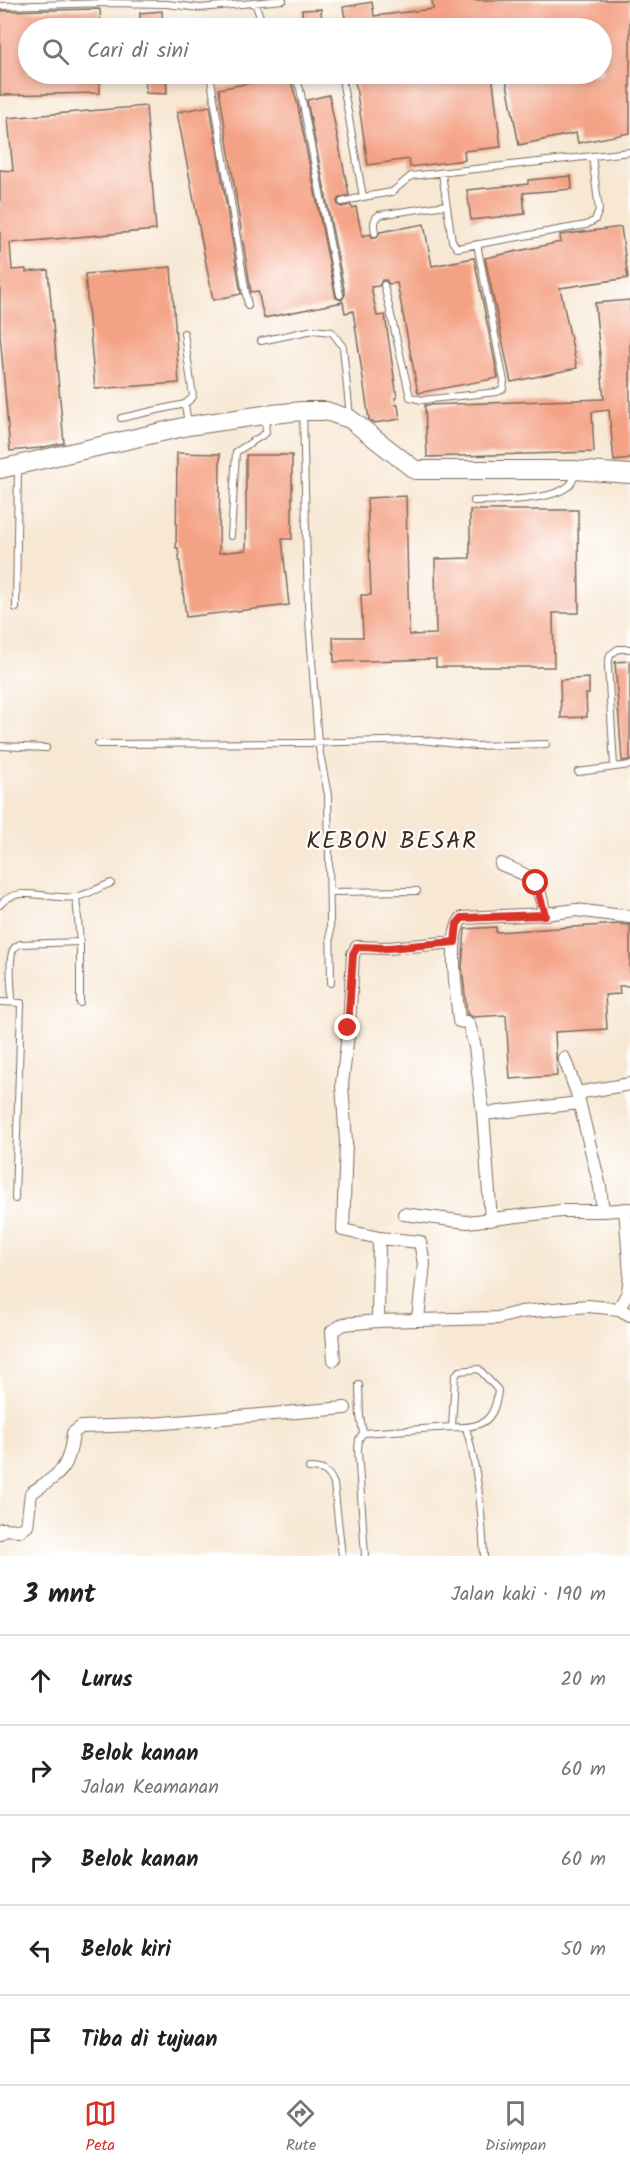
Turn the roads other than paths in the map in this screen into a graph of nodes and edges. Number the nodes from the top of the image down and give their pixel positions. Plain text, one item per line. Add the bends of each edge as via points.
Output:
1 (283, 0) edge
2 (108, 1) edge
3 (160, 2) edge
4 (255, 3) junction
5 (0, 6) edge
6 (260, 18) edge
7 (212, 84) edge
8 (298, 84) edge
9 (343, 84) edge
10 (630, 152) edge
11 (592, 156) junction
12 (442, 173) junction
13 (363, 197) junction
14 (342, 202) dead end
15 (446, 205) junction
16 (375, 233) dead end
17 (477, 244) junction
18 (384, 285) dead end
19 (340, 294) dead end
20 (248, 306) dead end
21 (184, 333) dead end
22 (261, 341) dead end
23 (185, 404) junction
24 (303, 411) junction
25 (264, 414) junction
26 (121, 418) dead end
27 (350, 419) junction
28 (188, 426) junction
29 (18, 464) junction
30 (0, 469) edge
31 (574, 470) junction
32 (630, 474) edge
33 (474, 501) dead end
34 (231, 536) dead end
35 (16, 608) dead end
36 (630, 649) edge
37 (318, 742) junction
38 (98, 744) dead end
39 (546, 744) dead end
40 (0, 746) edge
41 (46, 748) dead end
42 (630, 765) edge
43 (614, 766) junction
44 (578, 772) dead end
45 (501, 864) dead end
46 (111, 883) dead end
47 (417, 891) dead end
48 (330, 892) junction
49 (76, 897) junction
50 (0, 905) edge
51 (545, 915) junction
52 (630, 917) edge
53 (80, 942) junction
54 (455, 942) junction
55 (331, 983) dead end
56 (12, 1001) junction
57 (0, 1002) edge
58 (80, 1003) dead end
59 (564, 1058) dead end
60 (630, 1084) edge
61 (578, 1098) junction
62 (483, 1114) junction
63 (15, 1199) dead end
64 (628, 1209) edge
65 (603, 1211) junction
66 (404, 1214) dead end
67 (491, 1220) junction
68 (379, 1238) junction
69 (624, 1312) edge
70 (418, 1319) junction
71 (378, 1321) junction
72 (334, 1360) dead end
73 (360, 1385) dead end
74 (345, 1408) dead end
75 (452, 1427) junction
76 (466, 1428) junction
77 (363, 1433) junction
78 (309, 1467) dead end
79 (0, 1533) edge
80 (342, 1556) edge
81 (364, 1556) edge
82 (483, 1556) edge

1 - 4 lane
2 - 3 lane
2 - 5 lane
3 - 4 lane via 200,8
4 - 6 lane
7 - 20 lane
8 - 19 lane
9 - 13 lane
10 - 11 lane
11 - 12 lane
11 - 17 lane via 598,210 595,220 586,225
12 - 13 lane via 411,176 392,192
12 - 15 lane
13 - 14 lane
15 - 16 lane via 379,215 375,218
15 - 17 lane via 452,241 458,248
17 - 18 lane via 504,381 497,392 422,400 410,397
21 - 23 lane via 193,397
22 - 27 lane via 313,330 332,332 343,347
23 - 26 lane
23 - 28 lane
24 - 25 street
24 - 27 street via 326,411
24 - 37 lane via 308,606
25 - 28 street
25 - 34 lane via 266,433 236,452
27 - 31 street via 415,470
28 - 29 street
29 - 30 street
29 - 35 lane
31 - 32 street
31 - 33 lane via 575,479 570,487 552,496
36 - 43 lane via 618,649 610,655 608,666
37 - 38 lane
37 - 39 lane
37 - 48 lane via 328,795
40 - 41 lane
42 - 43 lane
43 - 44 lane
45 - 51 street via 530,876 536,883
46 - 49 lane
47 - 48 lane
48 - 55 lane
49 - 50 lane via 17,894 6,897
49 - 53 lane
51 - 52 street via 576,910
51 - 54 street via 462,918 457,924
53 - 56 lane via 16,946 11,958
53 - 58 lane
54 - 62 street via 459,1021 466,1022 472,1032
54 - 68 street via 357,947 353,954 342,1084 346,1142 343,1230
56 - 57 lane
56 - 63 lane via 21,1003
59 - 61 street
60 - 61 street
61 - 62 street
61 - 65 street
62 - 67 street
64 - 65 street
64 - 69 street via 630,1275
65 - 67 street via 561,1211
66 - 67 street via 467,1222
68 - 70 street via 420,1242 424,1264
68 - 71 street
69 - 70 street via 588,1306 497,1318
70 - 71 street
71 - 72 street via 344,1324 332,1331
73 - 77 lane
74 - 79 street via 81,1427 73,1433 71,1453 60,1474 31,1493 27,1527 2,1529
75 - 76 lane
75 - 76 lane via 455,1376 459,1371 479,1370 498,1390 496,1408 485,1422
75 - 77 lane
76 - 82 lane via 483,1530
77 - 81 lane via 358,1450
78 - 80 lane via 330,1473

